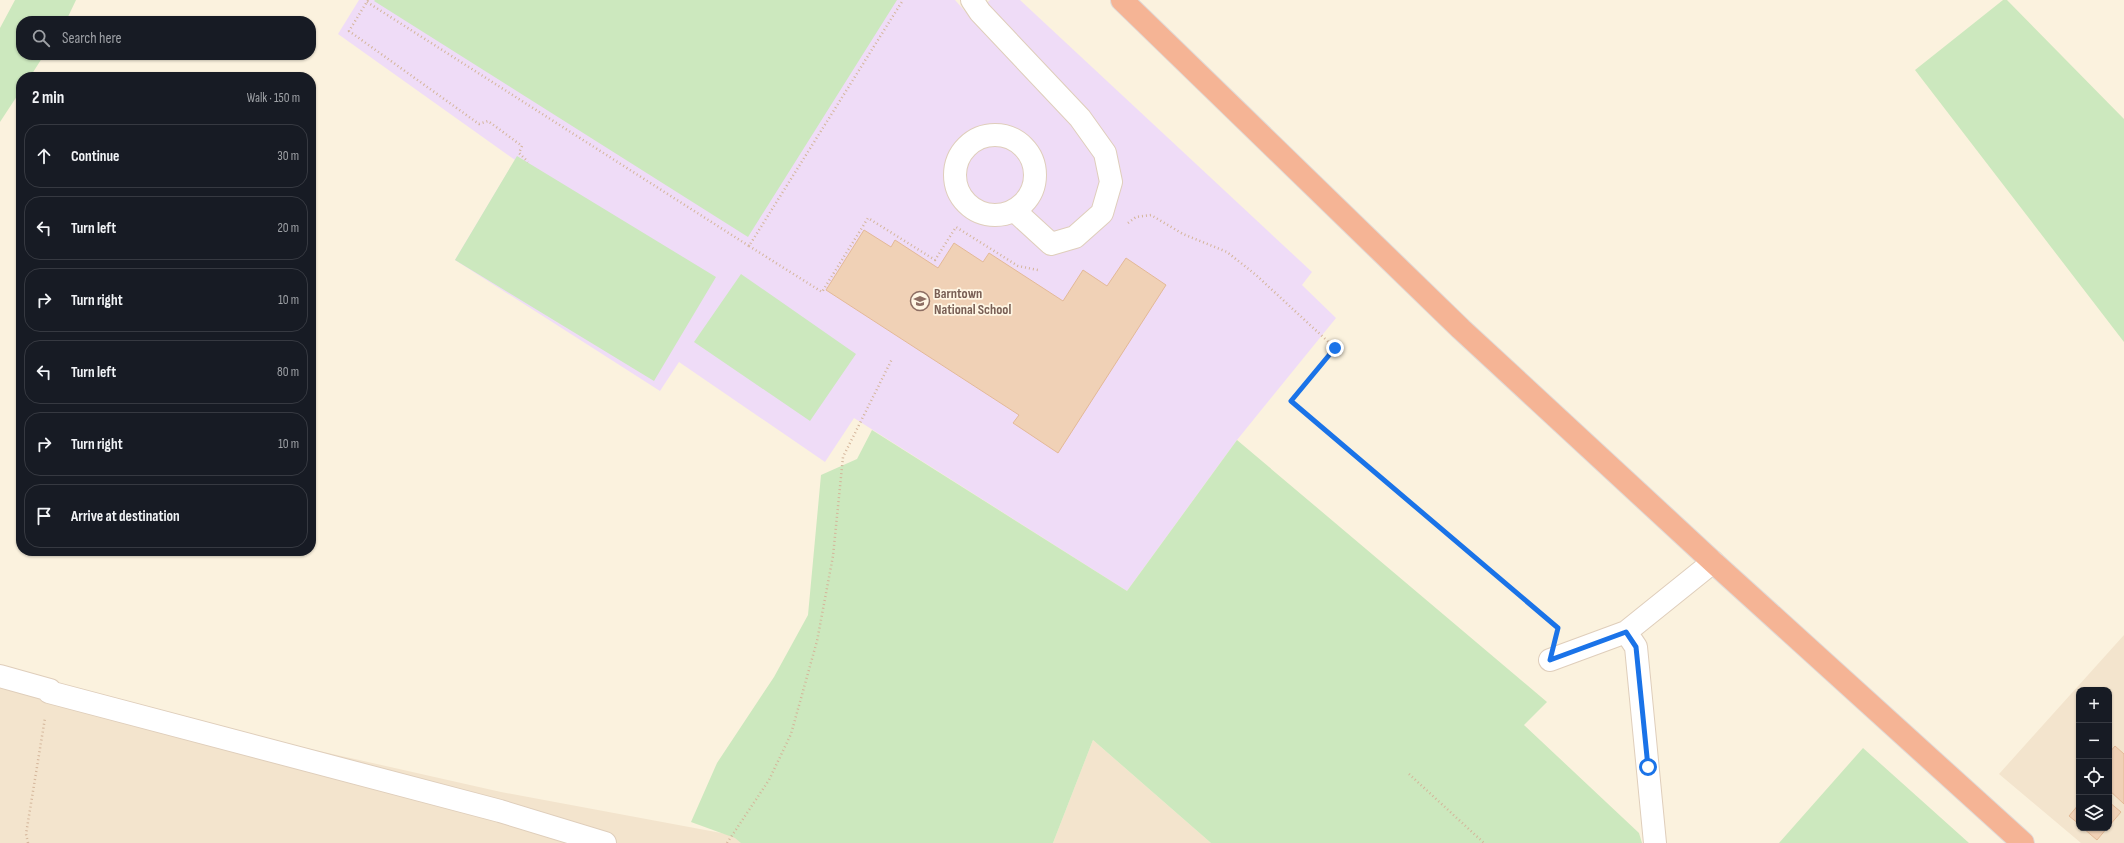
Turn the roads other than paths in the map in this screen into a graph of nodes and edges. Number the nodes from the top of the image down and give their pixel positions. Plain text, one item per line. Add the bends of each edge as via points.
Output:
1 (1122, 0) edge
2 (976, 6) edge
3 (1014, 211) dead end
4 (1713, 562) junction
5 (1626, 632) junction
6 (1550, 660) road end
7 (0, 676) edge
8 (605, 843) edge
9 (1655, 843) edge
10 (2023, 843) edge

1 - 4 highway via 1456,323
2 - 3 street via 1080,118 1105,153 1111,182 1102,213 1075,237 1051,244
4 - 5 street
4 - 10 highway
5 - 6 street
5 - 9 street via 1636,647
7 - 8 street via 50,690 49,692 500,811

